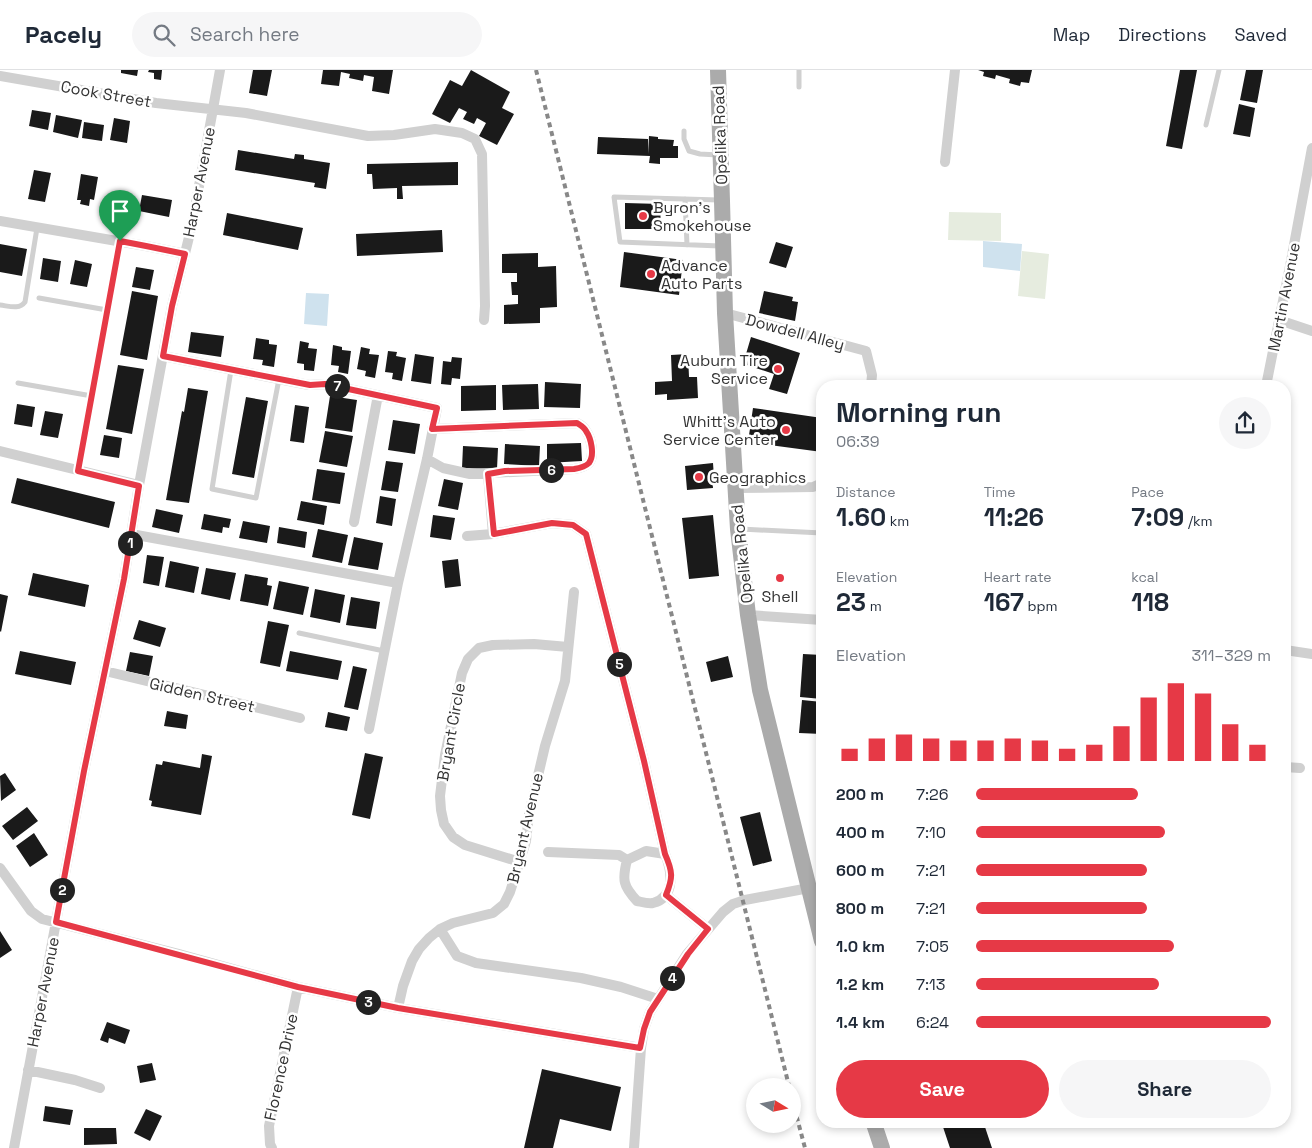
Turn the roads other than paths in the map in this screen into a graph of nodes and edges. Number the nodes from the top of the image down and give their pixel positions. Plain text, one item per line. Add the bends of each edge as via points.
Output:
1 (220, 70) edge
2 (718, 70) edge
3 (799, 70) edge
4 (954, 70) edge
5 (1219, 70) edge
6 (0, 76) edge
7 (799, 87) dead end
8 (214, 108) junction
9 (1206, 125) dead end
10 (684, 132) dead end
11 (1312, 148) edge
12 (721, 155) junction
13 (945, 162) dead end
14 (685, 199) junction
15 (722, 200) junction
16 (0, 221) edge
17 (37, 227) junction
18 (120, 241) junction
19 (687, 245) junction
20 (723, 246) junction
21 (185, 254) junction
22 (39, 298) dead end
23 (0, 304) edge
24 (107, 310) junction
25 (725, 313) junction
26 (484, 320) dead end
27 (1279, 320) junction
28 (1312, 331) edge
29 (163, 356) junction
30 (231, 370) junction
31 (279, 379) junction
32 (872, 380) edge
33 (1267, 380) edge
34 (18, 383) dead end
35 (378, 395) junction
36 (92, 396) junction
37 (432, 429) junction
38 (0, 451) edge
39 (427, 459) junction
40 (78, 471) junction
41 (488, 474) junction
42 (139, 486) junction
43 (816, 486) edge
44 (736, 488) junction
45 (354, 522) dead end
46 (738, 529) junction
47 (816, 533) edge
48 (131, 534) junction
49 (494, 534) junction
50 (467, 536) dead end
51 (398, 583) junction
52 (574, 592) dead end
53 (748, 615) junction
54 (816, 620) edge
55 (299, 633) dead end
56 (568, 647) junction
57 (385, 651) junction
58 (1291, 651) edge
59 (1312, 654) edge
60 (105, 671) junction
61 (300, 718) dead end
62 (369, 729) dead end
63 (1291, 767) edge
64 (1300, 768) dead end
65 (548, 852) dead end
66 (665, 854) junction
67 (627, 860) junction
68 (520, 862) junction
69 (0, 868) edge
70 (809, 888) junction
71 (666, 895) junction
72 (816, 915) edge
73 (56, 922) junction
74 (440, 929) junction
75 (708, 929) junction
76 (298, 987) junction
77 (658, 998) junction
78 (398, 1008) junction
79 (640, 1048) junction
80 (28, 1070) junction
81 (100, 1088) dead end
82 (875, 1128) edge
83 (14, 1148) edge
84 (272, 1148) edge
85 (634, 1148) edge
86 (882, 1148) edge

1 - 8 street, Harper Avenue
2 - 12 main road, Opelika Road
3 - 7 lane
4 - 13 street
5 - 9 lane
6 - 8 street, Cook Street via 156,103
8 - 21 street, Harper Avenue
8 - 26 street, Cook Street via 368,136 435,129 462,133 475,139 482,154
10 - 12 lane via 689,151
11 - 27 street, Martin Avenue
12 - 15 main road, Opelika Road
14 - 15 lane
14 - 19 lane
14 - 19 lane via 614,197 620,242
15 - 20 main road, Opelika Road
16 - 17 street
17 - 18 street
17 - 23 lane via 25,302 19,307
18 - 21 street
18 - 24 lane
19 - 20 lane
20 - 25 main road, Opelika Road
21 - 29 street, Harper Avenue
22 - 24 lane
24 - 36 lane
25 - 32 street, Dowdell Alley via 866,351
25 - 44 main road, Opelika Road
27 - 28 street
27 - 33 street, Martin Avenue
29 - 30 street
29 - 42 street, Harper Avenue
30 - 31 street
30 - 31 lane via 212,489 256,498
31 - 35 street
34 - 36 lane
35 - 37 street via 437,408
35 - 45 street
36 - 40 lane
37 - 39 street
37 - 41 street via 577,423 587,432 592,454 590,462 583,467
38 - 40 street
39 - 41 street via 443,468
39 - 51 street
40 - 42 street
41 - 49 street
42 - 48 street, Harper Avenue
43 - 44 street
44 - 46 main road, Opelika Road
46 - 47 lane
46 - 53 main road, Opelika Road
48 - 51 street
48 - 60 street, Harper Avenue
49 - 50 street
49 - 66 street via 552,523 573,525 586,534
51 - 57 street
52 - 56 street, Bryant Avenue
53 - 54 street
53 - 70 main road, Opelika Road via 760,690
55 - 57 lane
56 - 68 street, Bryant Avenue via 565,681 545,746
56 - 68 street, Bryant Circle via 534,644 479,648 468,659 462,673 440,796 444,824 464,845
57 - 62 street
58 - 59 street
60 - 61 street, Gidden Street
60 - 73 street, Harper Avenue
63 - 64 street
65 - 67 street via 619,855
66 - 67 street via 646,851
66 - 71 street via 672,881
67 - 71 street via 624,880 636,901 651,903
68 - 74 street, Bryant Avenue via 504,904 493,913
69 - 73 street via 31,911 42,920
70 - 72 main road, Opelika Road
70 - 75 street via 733,904
71 - 75 street
73 - 76 street
73 - 80 street, Harper Avenue
74 - 77 street via 457,956 476,963 581,978
74 - 78 street, Bryant Avenue via 419,949 412,961
75 - 77 street
76 - 78 street
76 - 84 street, Florence Drive via 269,1126
77 - 79 street via 650,1012
78 - 79 street
79 - 85 street
80 - 81 street
80 - 83 street, Harper Avenue
82 - 86 main road

